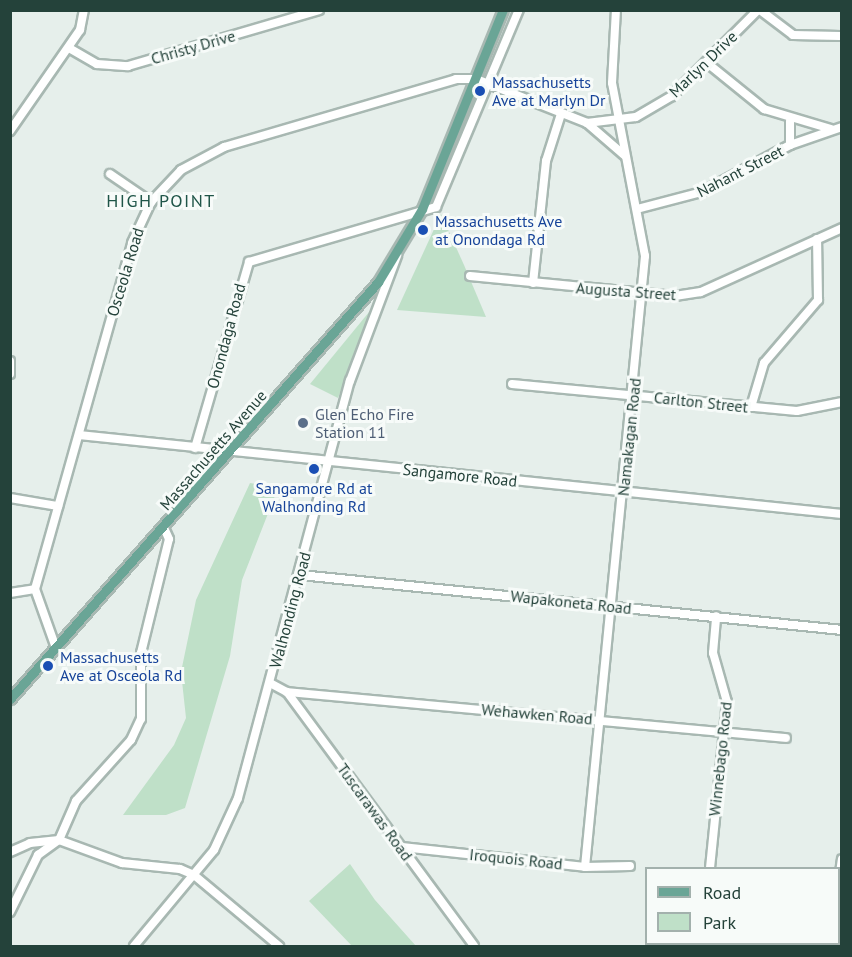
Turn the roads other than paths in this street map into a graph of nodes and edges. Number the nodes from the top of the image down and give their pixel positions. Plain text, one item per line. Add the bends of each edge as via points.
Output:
1 (84, 10) edge
2 (319, 10) edge
3 (503, 10) edge
4 (519, 10) edge
5 (616, 10) edge
6 (759, 10) edge
7 (840, 36) dead end
8 (69, 48) junction
9 (706, 62) junction
10 (476, 79) junction
11 (489, 85) junction
12 (561, 114) junction
13 (619, 120) junction
14 (790, 121) junction
15 (587, 123) junction
16 (837, 128) edge
17 (10, 131) edge
18 (790, 145) junction
19 (626, 157) junction
20 (110, 174) dead end
21 (151, 202) junction
22 (422, 209) junction
23 (637, 209) junction
24 (842, 228) edge
25 (817, 239) junction
26 (400, 249) junction
27 (470, 276) dead end
28 (533, 283) junction
29 (643, 294) junction
30 (10, 361) edge
31 (10, 374) edge
32 (512, 384) dead end
33 (633, 395) junction
34 (842, 402) edge
35 (751, 407) junction
36 (80, 435) junction
37 (195, 447) junction
38 (231, 452) junction
39 (328, 462) junction
40 (623, 492) junction
41 (10, 498) edge
42 (58, 506) junction
43 (842, 514) edge
44 (164, 528) junction
45 (300, 575) junction
46 (35, 589) junction
47 (10, 593) edge
48 (615, 606) junction
49 (716, 616) junction
50 (842, 630) edge
51 (56, 648) junction
52 (270, 683) junction
53 (287, 692) junction
54 (10, 699) edge
55 (602, 720) junction
56 (723, 732) junction
57 (786, 738) dead end
58 (59, 840) junction
59 (402, 847) junction
60 (10, 852) edge
61 (630, 866) dead end
62 (585, 867) junction
63 (710, 867) edge
64 (194, 875) junction
65 (10, 912) edge
66 (134, 946) edge
67 (279, 946) edge
68 (474, 946) edge

1 - 8 street
2 - 8 street, Christy Drive via 128,66 97,64
3 - 10 main road, Massachusetts Avenue
4 - 11 street, Massachusetts Avenue
5 - 13 street, Namakagan Road via 610,54
6 - 7 street via 793,35
6 - 9 street, Marlyn Drive
8 - 17 street
9 - 13 street, Marlyn Drive via 660,105
9 - 14 street via 750,101
10 - 11 street, Marlyn Drive
10 - 21 street, Osceola Road via 456,79 224,147 181,170
10 - 22 main road, Massachusetts Avenue
11 - 12 street, Marlyn Drive
11 - 22 street, Massachusetts Avenue via 436,207
12 - 15 street, Marlyn Drive
12 - 28 street via 546,160
13 - 15 street, Marlyn Drive
13 - 19 street, Namakagan Road
14 - 16 street
14 - 18 street
15 - 19 street
16 - 18 street, Nahant Street
18 - 23 street, Nahant Street via 702,192
19 - 23 street, Namakagan Road
20 - 21 street
21 - 36 street, Osceola Road via 132,243
22 - 26 main road, Massachusetts Avenue
22 - 37 street, Onondaga Road via 249,262
23 - 29 street, Namakagan Road via 645,256
24 - 25 street, Augusta Street
25 - 29 street, Augusta Street via 701,292
25 - 35 street via 818,300 764,363
26 - 38 main road, Massachusetts Avenue via 378,282
26 - 39 street, Walhonding Road via 374,316
27 - 28 street, Augusta Street
28 - 29 street, Augusta Street
29 - 33 street, Namakagan Road
30 - 31 street
32 - 33 street, Carlton Street
33 - 35 street, Carlton Street
33 - 40 street, Namakagan Road
34 - 35 street, Carlton Street via 796,411
36 - 37 street, Sangamore Road
36 - 42 street, Osceola Road
37 - 38 street, Sangamore Road
38 - 39 street, Sangamore Road
38 - 44 main road, Massachusetts Avenue
39 - 40 street, Sangamore Road
39 - 45 street, Walhonding Road
40 - 43 street, Sangamore Road
40 - 48 street, Namakagan Road
41 - 42 street
42 - 46 street, Osceola Road
44 - 51 main road, Massachusetts Avenue
44 - 58 street via 169,538 141,653 141,719 131,740 76,801
45 - 48 street, Wapakoneta Road
45 - 52 street, Walhonding Road
46 - 47 street
46 - 51 street
48 - 49 street, Wapakoneta Road
48 - 55 street, Namakagan Road
49 - 50 street, Wapakoneta Road
49 - 56 street, Winnebago Road via 713,653 727,702
51 - 54 main road, Massachusetts Avenue
52 - 53 street, Tuscarawas Road
52 - 64 street, Walhonding Road via 230,819
53 - 55 street, Wehawken Road
53 - 59 street, Tuscarawas Road
55 - 56 street, Wehawken Road
55 - 62 street, Namakagan Road
56 - 57 street, Wehawken Road
56 - 63 street, Winnebago Road
58 - 60 street via 30,843
58 - 64 street via 122,863
58 - 65 street via 38,855
59 - 62 street, Iroquois Road
59 - 68 street, Tuscarawas Road
61 - 62 street, Iroquois Road
64 - 66 street, Walhonding Road
64 - 67 street

